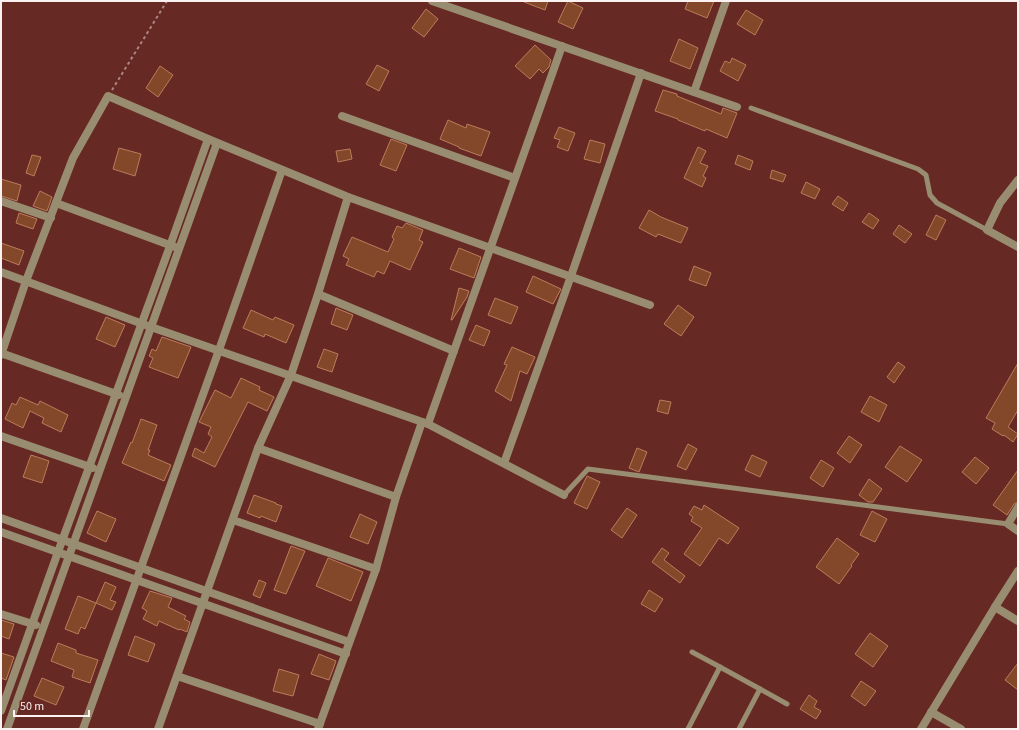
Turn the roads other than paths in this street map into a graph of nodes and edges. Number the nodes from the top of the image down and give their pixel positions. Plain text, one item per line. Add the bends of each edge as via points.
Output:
1 (432, 1) edge
2 (726, 1) edge
3 (562, 46) junction
4 (641, 73) junction
5 (694, 92) junction
6 (737, 107) dead end
7 (751, 108) dead end
8 (342, 116) dead end
9 (208, 139) junction
10 (217, 143) junction
11 (282, 170) junction
12 (515, 178) junction
13 (1018, 180) edge
14 (348, 197) junction
15 (1, 201) edge
16 (56, 203) junction
17 (51, 218) junction
18 (987, 230) junction
19 (170, 246) junction
20 (1018, 247) edge
21 (491, 248) junction
22 (179, 249) junction
23 (1, 272) edge
24 (571, 276) junction
25 (26, 281) junction
26 (318, 294) junction
27 (650, 305) dead end
28 (141, 323) junction
29 (151, 326) junction
30 (219, 350) junction
31 (454, 351) junction
32 (1, 353) edge
33 (291, 375) junction
34 (115, 394) junction
35 (126, 397) junction
36 (425, 423) junction
37 (1, 436) edge
38 (258, 448) junction
39 (504, 463) junction
40 (89, 467) junction
41 (100, 470) junction
42 (564, 495) joint
43 (396, 497) junction
44 (1018, 507) edge
45 (1, 518) edge
46 (233, 520) junction
47 (1008, 524) junction
48 (1018, 531) edge
49 (1, 532) edge
50 (62, 540) junction
51 (74, 544) junction
52 (58, 552) junction
53 (69, 556) junction
54 (140, 568) junction
55 (376, 569) junction
56 (1018, 571) edge
57 (136, 580) junction
58 (207, 592) junction
59 (203, 604) junction
60 (995, 607) junction
61 (1, 614) edge
62 (1018, 622) edge
63 (32, 624) junction
64 (44, 627) junction
65 (349, 642) junction
66 (692, 652) dead end
67 (346, 654) junction
68 (720, 667) junction
69 (177, 676) junction
70 (760, 689) junction
71 (4, 696) edge
72 (18, 701) junction
73 (787, 704) dead end
74 (1, 711) edge
75 (932, 712) junction
76 (319, 726) edge
77 (7, 729) edge
78 (82, 729) edge
79 (158, 729) edge
80 (688, 729) edge
81 (739, 729) edge
82 (921, 729) edge
83 (961, 729) edge

1 - 3 street
2 - 5 street
3 - 4 street
3 - 12 street
4 - 5 street
4 - 24 street
5 - 6 street
7 - 18 lane via 918,169 926,175 930,195 937,203
8 - 12 street
9 - 10 street
9 - 16 street via 108,96 73,158
9 - 19 street
10 - 11 street
10 - 22 street
11 - 14 street
11 - 30 street
12 - 21 street
13 - 18 street via 1000,203
14 - 21 street
14 - 26 street
15 - 17 street
16 - 17 street
16 - 19 street
17 - 25 street
18 - 20 street
19 - 22 street
19 - 28 street
21 - 24 street
21 - 31 street
22 - 29 street
23 - 25 street
24 - 27 street
24 - 39 street
25 - 28 street
25 - 32 street
26 - 31 street
26 - 33 street
28 - 29 street
28 - 34 street
29 - 30 street
29 - 35 street
30 - 33 street
30 - 54 street
31 - 36 street
32 - 34 street
33 - 36 street
33 - 38 street
34 - 35 street
34 - 40 street
35 - 41 street
36 - 39 street
36 - 43 street
37 - 40 street
38 - 43 street
38 - 46 street
39 - 42 street
40 - 41 street
40 - 50 street
41 - 51 street
42 - 47 lane via 588,469
43 - 55 street
44 - 47 street
45 - 50 street
46 - 55 street
46 - 58 street
47 - 48 street
49 - 52 street
50 - 51 street
50 - 52 street
51 - 53 street
51 - 54 street
52 - 53 street
52 - 63 street
53 - 57 street
53 - 64 street
54 - 57 street
54 - 58 street
55 - 65 street
56 - 60 street
57 - 59 street
57 - 78 street
58 - 59 street
58 - 65 street
59 - 67 street
59 - 69 street
60 - 62 street
60 - 75 street
61 - 63 street
63 - 64 street
63 - 71 street
64 - 72 street
65 - 67 street
66 - 68 lane
67 - 76 street
68 - 70 lane
68 - 80 lane
69 - 76 street
69 - 79 street
70 - 73 lane
70 - 81 lane
71 - 72 street
71 - 74 street
72 - 77 street
75 - 82 street
75 - 83 street

